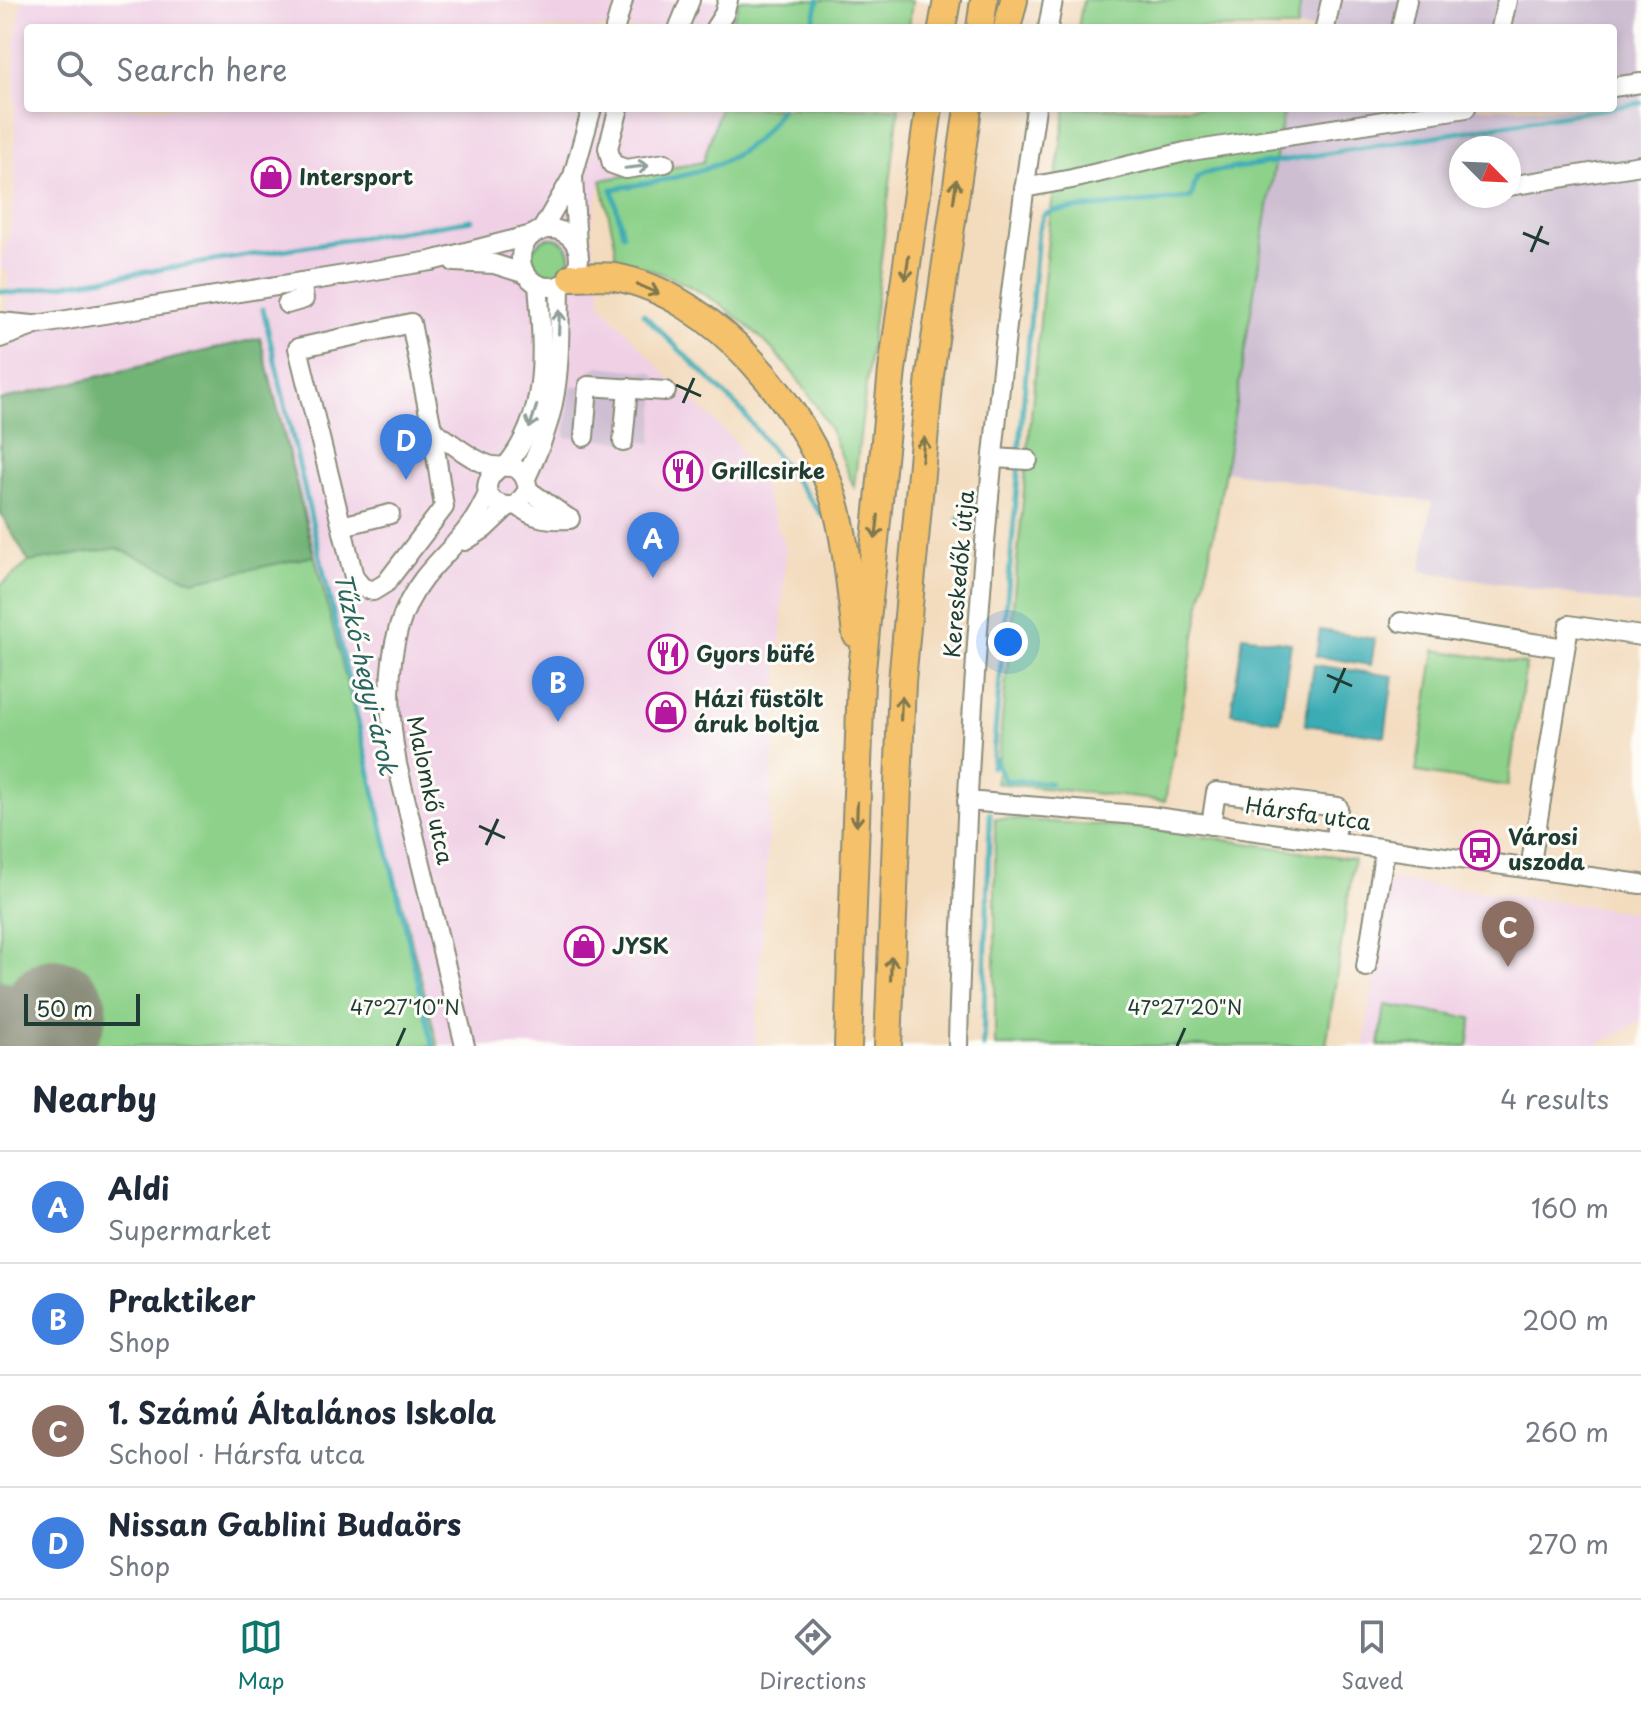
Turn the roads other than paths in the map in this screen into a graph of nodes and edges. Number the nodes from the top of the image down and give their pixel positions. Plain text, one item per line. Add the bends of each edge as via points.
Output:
1 (623, 0) edge
2 (690, 0) edge
3 (728, 0) edge
4 (947, 0) edge
5 (984, 0) edge
6 (1014, 0) edge
7 (1053, 0) edge
8 (1331, 0) edge
9 (1407, 0) edge
10 (1507, 0) edge
11 (616, 24) edge
12 (680, 24) edge
13 (718, 24) edge
14 (943, 24) edge
15 (981, 24) edge
16 (1008, 24) edge
17 (1049, 24) edge
18 (1326, 24) edge
19 (1402, 24) edge
20 (1502, 24) edge
21 (1641, 83) edge
22 (1617, 86) edge
23 (591, 112) edge
24 (618, 112) edge
25 (928, 112) edge
26 (967, 112) edge
27 (977, 112) edge
28 (1035, 112) edge
29 (1440, 112) edge
30 (960, 154) junction
31 (665, 163) dead end
32 (1641, 165) edge
33 (573, 176) junction
34 (1521, 184) edge
35 (1024, 188) junction
36 (537, 233) junction
37 (577, 246) junction
38 (431, 261) junction
39 (532, 279) junction
40 (566, 281) junction
41 (301, 282) junction
42 (287, 304) dead end
43 (0, 322) edge
44 (36, 325) junction
45 (0, 338) edge
46 (628, 388) junction
47 (666, 391) dead end
48 (432, 429) junction
49 (584, 437) dead end
50 (623, 442) dead end
51 (494, 468) junction
52 (488, 494) junction
53 (519, 495) junction
54 (390, 514) dead end
55 (342, 526) junction
56 (446, 554) junction
57 (1401, 622) dead end
58 (1641, 636) edge
59 (1565, 648) junction
60 (861, 680) junction
61 (366, 686) dead end
62 (389, 694) junction
63 (967, 801) junction
64 (1211, 825) junction
65 (1335, 842) junction
66 (1385, 849) junction
67 (1530, 869) junction
68 (1641, 884) edge
69 (1366, 967) dead end
70 (465, 1046) edge
71 (848, 1046) edge
72 (888, 1046) edge
73 (958, 1046) edge

1 - 11 street
2 - 12 street
3 - 13 street
4 - 14 highway
5 - 15 highway
6 - 16 highway
7 - 17 street
8 - 18 street
9 - 19 street
10 - 20 street
21 - 22 street
23 - 33 street
24 -> 31 street via 608,148 612,164 626,169
25 -> 60 highway via 892,370
26 - 30 highway
27 - 30 highway
28 - 35 street, Kereskedők útja
29 - 35 street via 1185,152
72 -> 30 highway via 902,682 930,375
32 - 34 street
33 - 36 street
33 - 37 street
35 - 63 street, Kereskedők útja via 1011,459 974,679
36 - 37 street via 562,231
36 - 38 street
36 - 39 street via 522,254
37 - 40 street via 579,262
38 - 39 street via 494,264
38 - 41 street
39 - 40 street via 549,287
39 -> 51 street via 543,360 541,389 519,448
53 -> 40 street, Malomkő utca via 553,404
40 -> 60 highway via 613,277 681,304 730,340 774,386 808,437 834,500 845,544
41 - 42 street via 304,299
41 - 44 street
43 - 44 street
44 - 45 street
46 - 47 street
46 - 49 street via 588,386
46 - 50 street
48 - 51 street
48 - 55 street via 444,507 379,589 367,590 357,583
48 - 55 street via 411,323 298,348
51 - 52 street
51 - 53 street via 518,469
52 - 53 street via 494,503
52 - 56 street, Malomkő utca
53 - 56 street, Malomkő utca via 484,529
54 - 55 street
56 - 62 street, Malomkő utca via 422,580 406,612 393,654
57 - 59 street
58 - 59 street via 1569,625
59 - 67 street
60 -> 71 highway
61 - 62 street
62 - 70 street, Malomkő utca via 397,764
63 - 64 street, Hársfa utca
63 - 73 street, Kereskedők útja
64 - 65 street, Hársfa utca
64 - 65 street via 1216,792 1338,807
65 - 66 street, Hársfa utca
66 - 67 street, Hársfa utca
66 - 69 street
67 - 68 street, Hársfa utca

